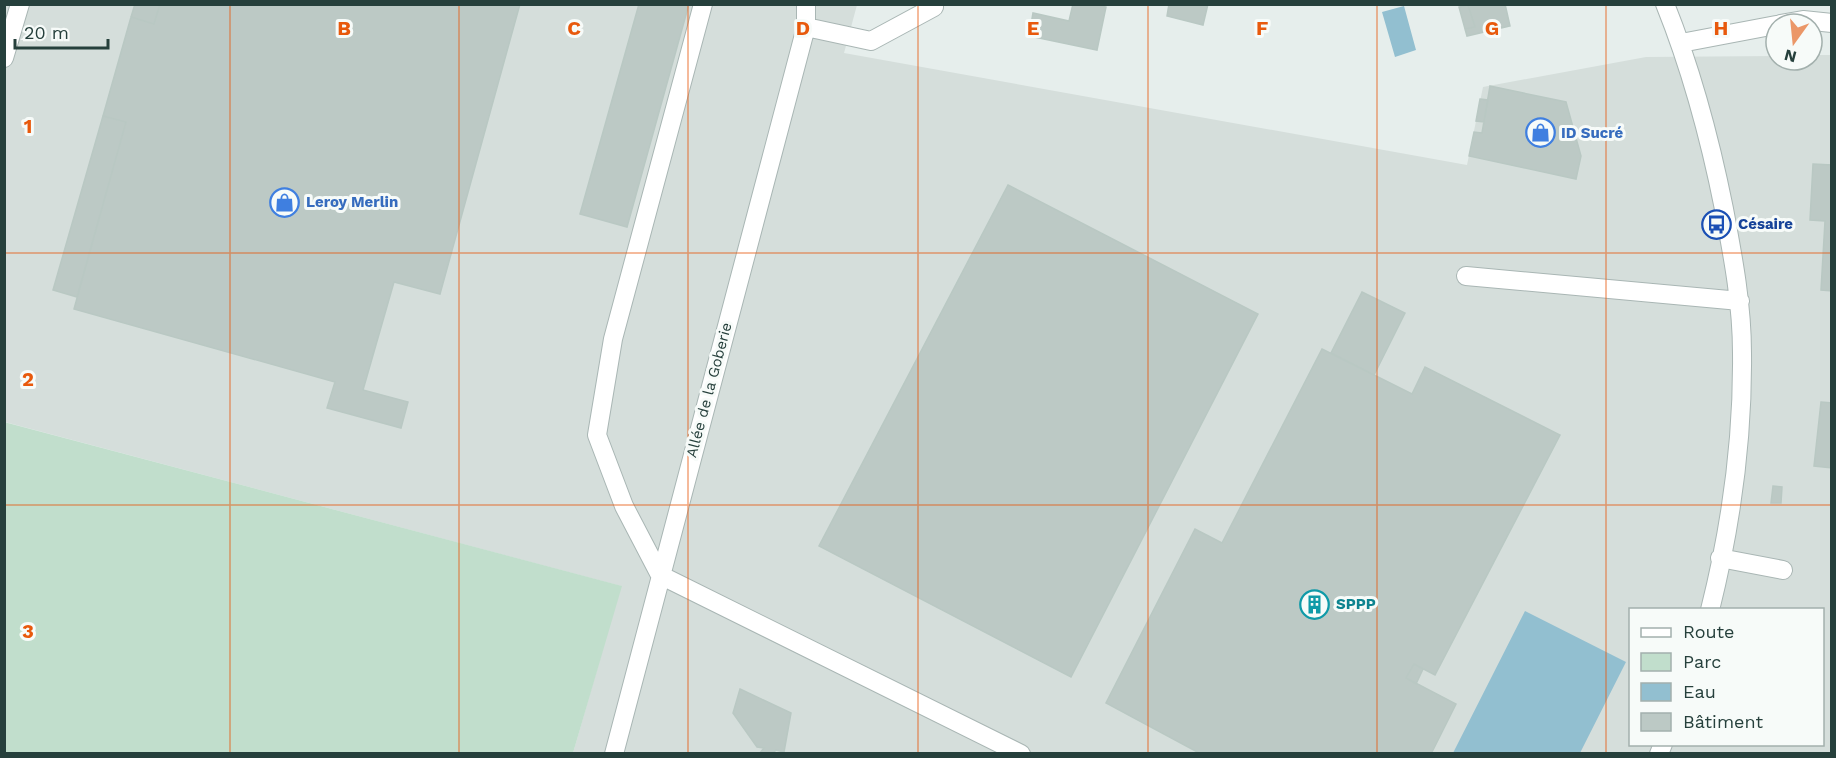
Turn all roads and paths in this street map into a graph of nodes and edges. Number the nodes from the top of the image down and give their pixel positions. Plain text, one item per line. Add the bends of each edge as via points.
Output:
1 (20, 4) edge
2 (703, 4) edge
3 (806, 4) edge
4 (1665, 4) edge
5 (934, 7) dead end
6 (806, 27) junction
7 (1764, 27) edge
8 (1681, 43) junction
9 (4, 58) edge
10 (1466, 276) dead end
11 (1740, 301) junction
12 (1720, 558) junction
13 (1783, 570) dead end
14 (660, 575) junction
15 (1710, 608) edge
16 (614, 753) edge
17 (1021, 753) edge

1 - 9 street
2 - 14 street via 613,339 597,435 624,506
3 - 6 street, Allée de la Goberie
4 - 8 street
5 - 6 street via 871,41
6 - 14 street, Allée de la Goberie
7 - 8 street
8 - 11 street via 1718,180
10 - 11 street
11 - 12 street via 1738,443
12 - 13 street
12 - 15 street
14 - 16 street, Allée de la Goberie
14 - 17 street

